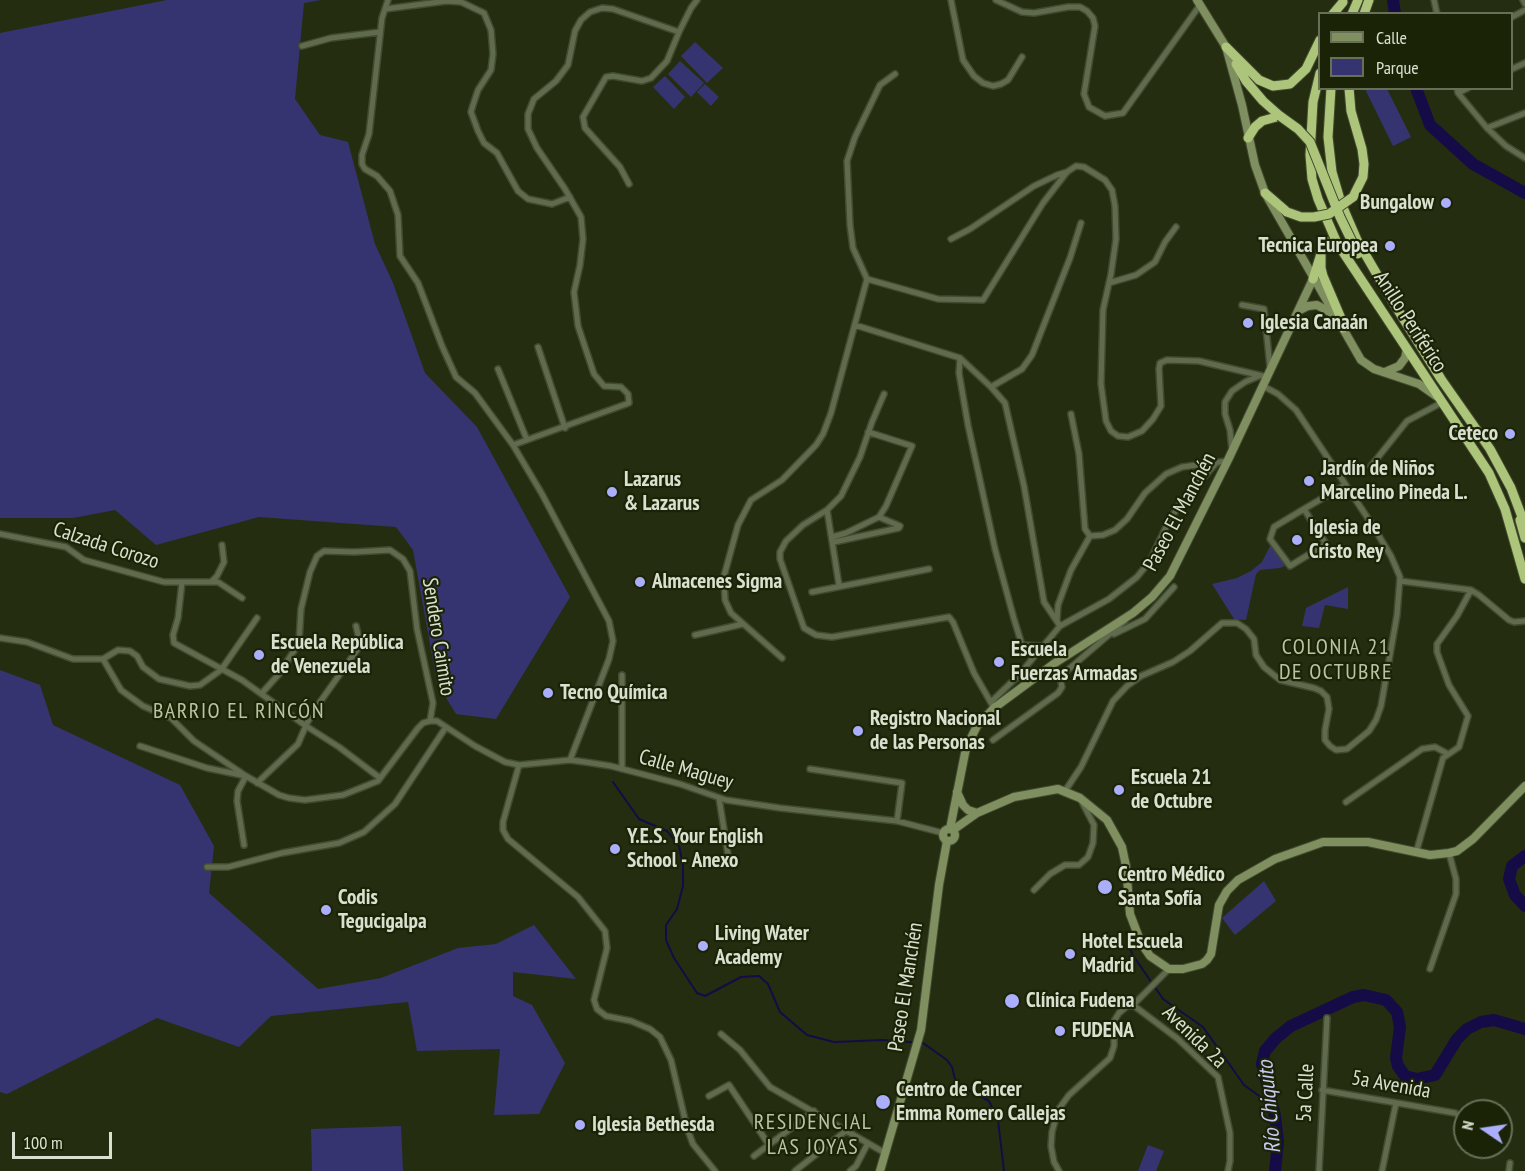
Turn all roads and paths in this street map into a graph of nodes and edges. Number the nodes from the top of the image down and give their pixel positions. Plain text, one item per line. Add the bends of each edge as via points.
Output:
1 (388, 0) edge
2 (697, 0) edge
3 (951, 0) edge
4 (996, 0) edge
5 (1441, 0) edge
6 (1523, 0) edge
7 (1434, 1) edge
8 (1006, 2) edge
9 (1199, 2) edge
10 (1525, 4) edge
11 (385, 9) junction
12 (380, 32) junction
13 (679, 32) junction
14 (1318, 44) edge
15 (302, 46) dead end
16 (1226, 47) junction
17 (1022, 57) dead end
18 (894, 74) dead end
19 (1318, 81) edge
20 (1331, 90) edge
21 (1349, 90) edge
22 (1458, 91) edge
23 (1525, 113) edge
24 (1280, 116) junction
25 (1487, 128) junction
26 (1248, 138) junction
27 (1525, 158) edge
28 (1067, 172) junction
29 (629, 184) dead end
30 (1265, 193) junction
31 (570, 197) junction
32 (1081, 223) dead end
33 (1176, 227) dead end
34 (951, 239) dead end
35 (1325, 241) dead end
36 (1321, 251) junction
37 (867, 279) junction
38 (1313, 279) junction
39 (1109, 283) junction
40 (1326, 298) junction
41 (1304, 299) junction
42 (1393, 302) junction
43 (1242, 305) dead end
44 (1298, 311) junction
45 (1337, 317) junction
46 (855, 325) junction
47 (1343, 328) junction
48 (538, 347) dead end
49 (1407, 349) junction
50 (960, 358) junction
51 (498, 369) dead end
52 (1384, 372) junction
53 (1266, 374) junction
54 (1263, 386) junction
55 (991, 387) junction
56 (884, 394) dead end
57 (1439, 400) junction
58 (1071, 414) dead end
59 (565, 428) junction
60 (868, 432) junction
61 (527, 440) junction
62 (513, 445) junction
63 (1232, 452) junction
64 (1228, 460) junction
65 (1216, 463) junction
66 (1371, 465) dead end
67 (1345, 485) junction
68 (1511, 488) junction
69 (1304, 509) junction
70 (1505, 509) junction
71 (827, 510) junction
72 (879, 517) junction
73 (1525, 525) edge
74 (0, 534) edge
75 (1090, 536) junction
76 (1525, 538) edge
77 (833, 540) junction
78 (222, 545) dead end
79 (1525, 566) edge
80 (929, 569) dead end
81 (1525, 579) edge
82 (1400, 581) junction
83 (182, 582) junction
84 (212, 582) junction
85 (839, 585) junction
86 (1174, 587) dead end
87 (1471, 590) junction
88 (812, 592) dead end
89 (242, 598) dead end
90 (1133, 613) junction
91 (257, 618) dead end
92 (1525, 621) edge
93 (743, 624) junction
94 (1058, 624) junction
95 (356, 626) dead end
96 (694, 635) dead end
97 (1109, 636) junction
98 (0, 638) edge
99 (1043, 646) junction
100 (782, 658) dead end
101 (103, 659) junction
102 (221, 670) junction
103 (622, 675) dead end
104 (262, 693) junction
105 (993, 705) junction
106 (430, 721) junction
107 (306, 726) junction
108 (446, 727) junction
109 (993, 740) dead end
110 (140, 746) dead end
111 (1448, 754) junction
112 (570, 760) junction
113 (519, 765) junction
114 (622, 769) junction
115 (810, 769) dead end
116 (246, 776) junction
117 (380, 778) junction
118 (257, 783) junction
119 (1525, 786) edge
120 (957, 790) junction
121 (1065, 791) junction
122 (719, 798) junction
123 (1080, 798) junction
124 (1346, 802) dead end
125 (977, 813) junction
126 (897, 821) junction
127 (948, 833) junction
128 (244, 845) dead end
129 (1416, 853) junction
130 (1449, 854) junction
131 (729, 861) dead end
132 (207, 867) dead end
133 (1034, 890) dead end
134 (1169, 969) junction
135 (1430, 969) dead end
136 (1133, 1005) junction
137 (1327, 1018) dead end
138 (722, 1034) dead end
139 (1322, 1090) junction
140 (709, 1096) dead end
141 (1396, 1103) junction
142 (814, 1111) junction
143 (1453, 1113) edge
144 (847, 1130) junction
145 (868, 1143) junction
146 (769, 1145) junction
147 (885, 1153) junction
148 (754, 1156) dead end
149 (1510, 1163) dead end
150 (854, 1170) edge
151 (715, 1171) edge
152 (795, 1171) edge
153 (880, 1171) edge
154 (1059, 1171) edge
155 (1228, 1171) edge
156 (1319, 1171) edge
157 (1382, 1171) edge
158 (1509, 1171) edge

1 - 11 street
2 - 13 street
3 - 17 street via 963,60 974,76 993,86 1001,84 1008,80
4 - 8 street
5 - 7 street
6 - 10 street
8 - 9 street via 1034,14 1080,7 1094,18 1084,94 1089,107 1105,116 1123,113
9 - 16 street
11 - 12 street
11 - 31 street via 447,1 461,2 484,13 491,30 493,54 491,70 472,105 478,131 484,143 497,153 518,191 528,199 552,204
12 - 15 street
12 - 62 street via 362,164 390,191 398,215 400,256 418,283 456,377 475,393
13 - 29 street via 668,61 651,78 642,81 606,77 583,117 585,128 614,160
13 - 31 street via 613,9 590,12 581,20 567,65 556,81 534,99 528,114 528,129 537,148
14 - 16 highway via 1306,69 1290,84 1273,86 1259,80
16 - 24 highway via 1246,81
16 - 26 street
18 - 37 street via 880,85 847,161 853,248
19 - 49 highway, Anillo Periférico via 1310,155 1318,199 1337,243
20 - 42 highway, Anillo Periférico via 1328,137 1338,196
21 - 30 highway, bridge via 1364,164 1363,177 1353,197 1329,214 1308,217 1287,212
22 - 25 street
23 - 25 street
24 - 26 highway via 1262,121
24 - 42 highway, bridge via 1310,142 1358,254
25 - 27 street
26 - 30 street
28 - 34 street via 1034,186
28 - 37 street via 1043,202 983,300 938,299
28 - 39 street via 1076,166 1084,167 1105,180 1112,190 1116,239
30 - 38 street
31 - 59 street via 581,217 583,239 574,292 578,326 594,374 604,386 621,387 630,399 629,403
32 - 55 street via 1032,355 1022,369
33 - 39 street via 1155,262 1136,275
35 - 36 highway
36 - 38 highway
36 - 47 highway via 1323,276
37 - 46 street
38 - 40 street
38 - 41 street, Paseo El Manchén
39 - 53 street via 1103,310 1101,384 1106,421 1118,436 1128,437 1142,431 1161,406 1159,369 1160,363 1167,360 1199,361
40 - 41 street via 1310,295
40 - 45 street
41 - 44 street, Paseo El Manchén
42 - 68 highway, Anillo Periférico via 1490,449
43 - 53 street via 1264,309
44 - 45 street via 1317,305
44 - 53 street, Paseo El Manchén
45 - 47 street
46 - 50 street
46 - 93 street via 823,434 782,480 751,500 738,525 724,576 725,600
47 - 52 street via 1361,360
48 - 59 street
49 - 52 street via 1399,366
49 - 57 highway, Anillo Periférico
50 - 55 street
50 - 99 street via 968,425 1014,619 1022,645
51 - 61 street
52 - 57 street via 1419,384
53 - 54 street, Paseo El Manchén
53 - 63 street via 1245,382 1225,402
54 - 63 street, Paseo El Manchén
54 - 67 street via 1296,410
55 - 94 street via 1005,403 1009,415 1044,602
56 - 60 street
57 - 66 street via 1407,421
57 - 70 highway, Anillo Periférico via 1489,473
58 - 75 street via 1079,454 1085,530
59 - 61 street
60 - 71 street via 848,483
60 - 72 street via 912,446
61 - 62 street
62 - 112 street via 600,602 614,641
63 - 64 street, Paseo El Manchén
64 - 65 street
64 - 90 street, Paseo El Manchén via 1170,576
65 - 75 street via 1182,467 1166,474 1145,493 1116,530
65 - 94 street via 1180,504 1137,577 1109,599
67 - 69 street
67 - 82 street via 1391,556
68 - 73 highway, Anillo Periférico
68 - 76 highway
69 - 69 street via 1326,544 1290,566 1270,539 1274,527
70 - 79 highway
70 - 81 highway, Anillo Periférico
71 - 77 street
71 - 105 street via 803,525 780,552 804,628 832,637 949,617
72 - 77 street
72 - 77 street via 900,526
74 - 83 street, Calzada Corozo via 66,547 84,560 164,582
75 - 94 street via 1058,605
77 - 85 street
78 - 84 street via 224,562
80 - 85 street
82 - 87 street
82 - 121 street via 1381,706 1369,731 1347,749 1336,750 1325,740 1329,702 1321,691 1280,680 1264,667 1246,629 1222,623 1190,651 1127,686 1113,701
83 - 84 street
83 - 102 street, Calzada Corozo via 172,635 174,643
84 - 89 street via 223,584
85 - 88 street
86 - 97 street via 1145,619
87 - 92 street via 1509,620
87 - 111 street via 1437,644 1449,685 1468,716 1459,747
90 - 97 street
90 - 105 street, Paseo El Manchén
91 - 102 street
93 - 96 street
93 - 100 street
94 - 99 street
95 - 107 street via 360,643 357,650
97 - 109 street via 1060,677 1062,687 1058,693
98 - 101 street via 27,642 73,659
99 - 105 street
101 - 102 street via 118,650 130,651 159,679 190,686 200,685
101 - 116 street via 121,690 143,706 171,718 194,741
102 - 104 street, Calzada Corozo
103 - 114 street
104 - 106 street, Sendero Caimito via 298,643 301,609 314,559 324,551 383,550 394,552 410,571 417,629 433,703
104 - 107 street, Calzada Corozo
105 - 120 street, Paseo El Manchén via 966,748
106 - 108 street, Calle Maguey
106 - 117 street via 418,728
107 - 117 street, Calzada Corozo
107 - 118 street via 298,744
108 - 113 street, Calle Maguey via 505,762
108 - 132 street via 400,798 364,832 339,843 228,867
110 - 116 street
111 - 124 street via 1435,747 1422,749
111 - 129 street via 1443,758
112 - 113 street, Calle Maguey
112 - 114 street, Calle Maguey
113 - 151 street via 502,830 578,897 605,931 607,948 594,1000 597,1010 650,1029 660,1037 693,1144
114 - 122 street, Calle Maguey
115 - 126 street via 902,783
116 - 118 street
116 - 128 street via 237,801
117 - 118 street via 343,795 305,800 279,795
119 - 130 street via 1473,839
120 - 125 street via 963,805
120 - 127 street, Paseo El Manchén
121 - 123 street
121 - 125 street via 1014,797
122 - 126 street, Calle Maguey
122 - 131 street
123 - 133 street via 1094,825 1088,857 1079,865 1065,865 1050,874
123 - 134 street via 1113,829 1124,857 1130,914 1138,938 1150,956
125 - 127 street
126 - 127 street, Calle Maguey
127 - 147 street, Paseo El Manchén via 918,1038
129 - 130 street
129 - 134 street via 1368,842 1323,842 1275,859 1238,880 1227,891 1207,960 1183,969
130 - 135 street via 1456,894
134 - 136 street
136 - 154 street via 1114,1021 1110,1058 1058,1110 1051,1146
136 - 155 street, Avenida 2a via 1178,1039 1218,1077 1230,1133
137 - 139 street, 5a Calle
138 - 142 street via 770,1087
139 - 141 street, 5a Avenida
139 - 156 street, 5a Calle
140 - 146 street via 729,1086
141 - 143 street, 5a Avenida
141 - 157 street
142 - 144 street
142 - 146 street
144 - 145 street
144 - 152 street
145 - 147 street
145 - 150 street
146 - 148 street
147 - 153 street, Paseo El Manchén
149 - 158 street

